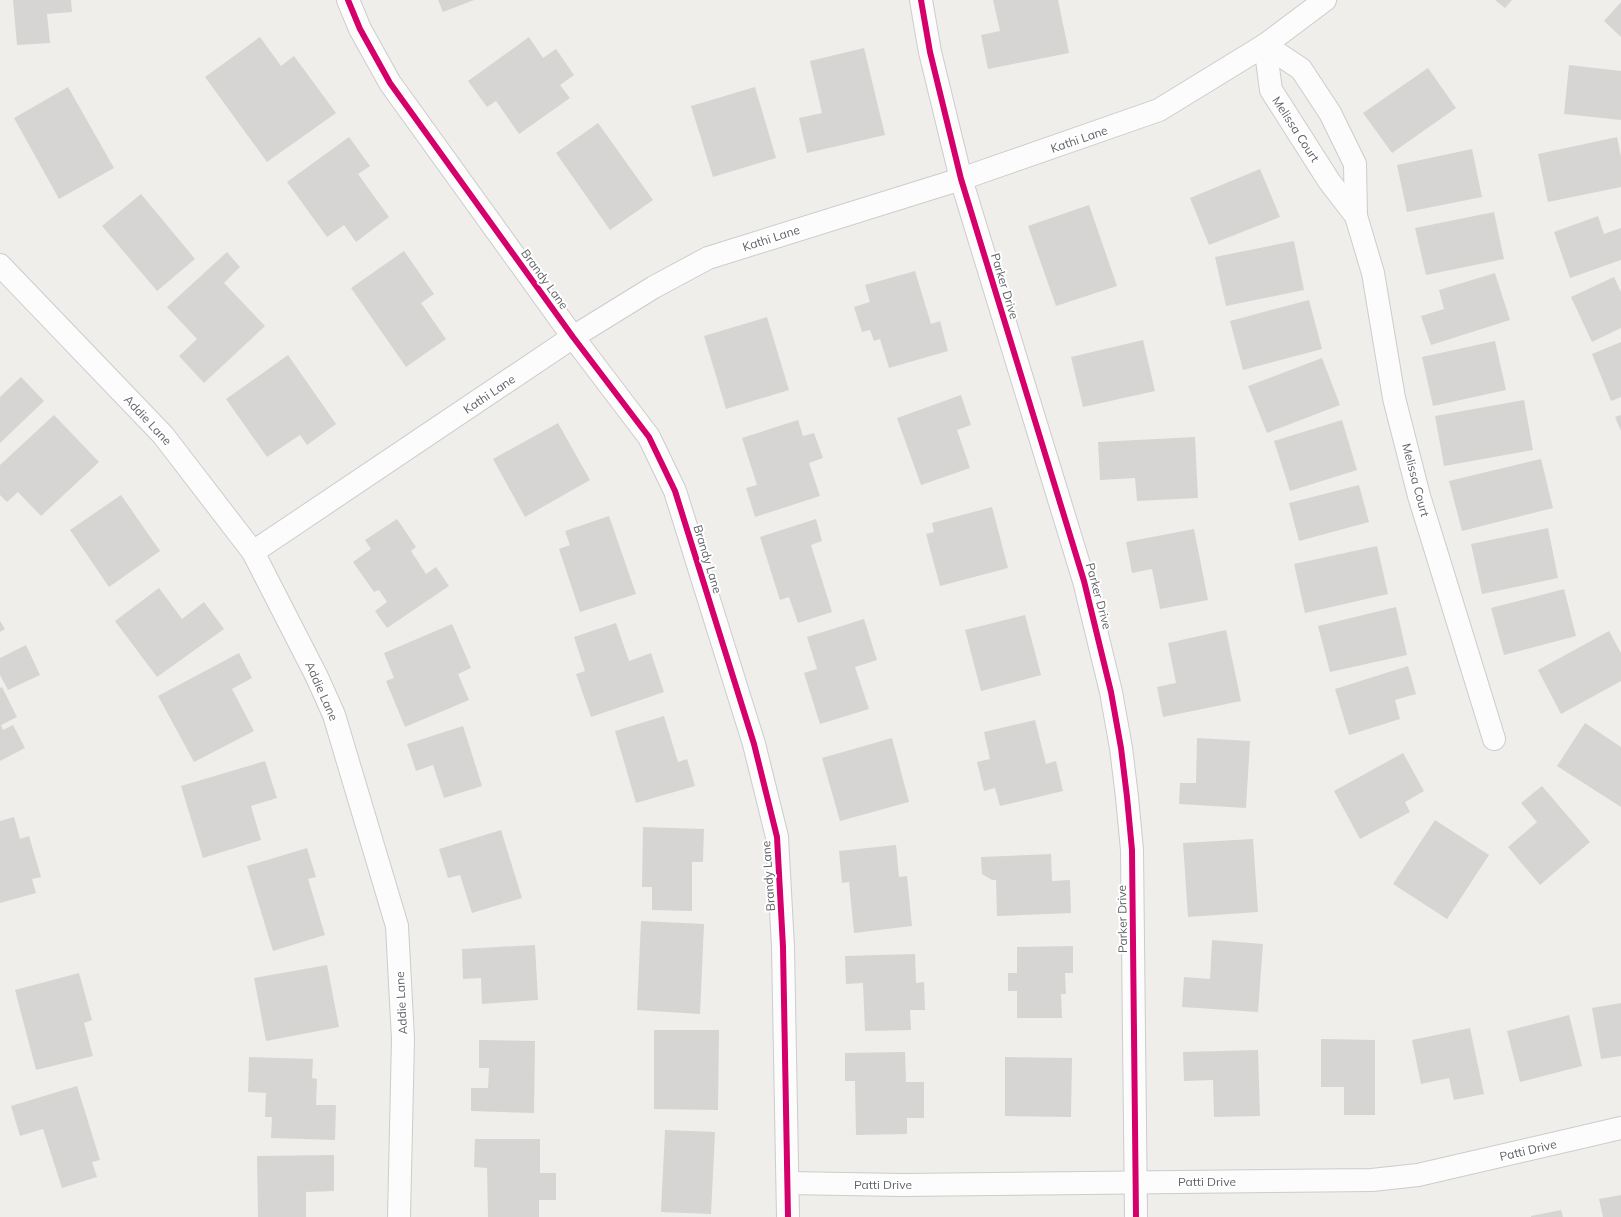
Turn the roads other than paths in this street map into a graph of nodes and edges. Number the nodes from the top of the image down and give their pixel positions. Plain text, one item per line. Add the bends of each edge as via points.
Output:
1 (348, 0) edge
2 (921, 0) edge
3 (1325, 0) edge
4 (1265, 45) junction
5 (961, 179) junction
6 (1356, 216) junction
7 (0, 265) edge
8 (573, 337) junction
9 (253, 552) junction
10 (1494, 739) dead end
11 (1621, 1128) edge
12 (1137, 1181) junction
13 (788, 1183) junction
14 (399, 1217) edge
15 (788, 1217) edge
16 (1136, 1217) edge

1 - 8 street, Brandy Lane via 360,29 390,82
2 - 5 street, Parker Drive via 930,52
3 - 4 street, Kathi Lane
4 - 5 street, Kathi Lane via 1159,110
4 - 6 street, Melissa Court via 1271,90 1329,181
4 - 6 street, Melissa Court via 1301,69 1330,112 1355,164
5 - 8 street, Kathi Lane via 708,258 654,287
5 - 12 street, Parker Drive via 1084,581 1121,748 1132,850
6 - 10 street, Melissa Court via 1372,273 1394,398 1419,496
7 - 9 street, Addie Lane via 163,435
8 - 9 street, Kathi Lane
8 - 13 street, Brandy Lane via 649,437 675,491 754,744 777,837 783,947
9 - 14 street, Addie Lane via 334,715 397,926 403,1039
11 - 12 street, Patti Drive via 1418,1176 1372,1180
12 - 13 street, Patti Drive via 902,1185
12 - 16 street, Parker Drive
13 - 15 street, Brandy Lane

